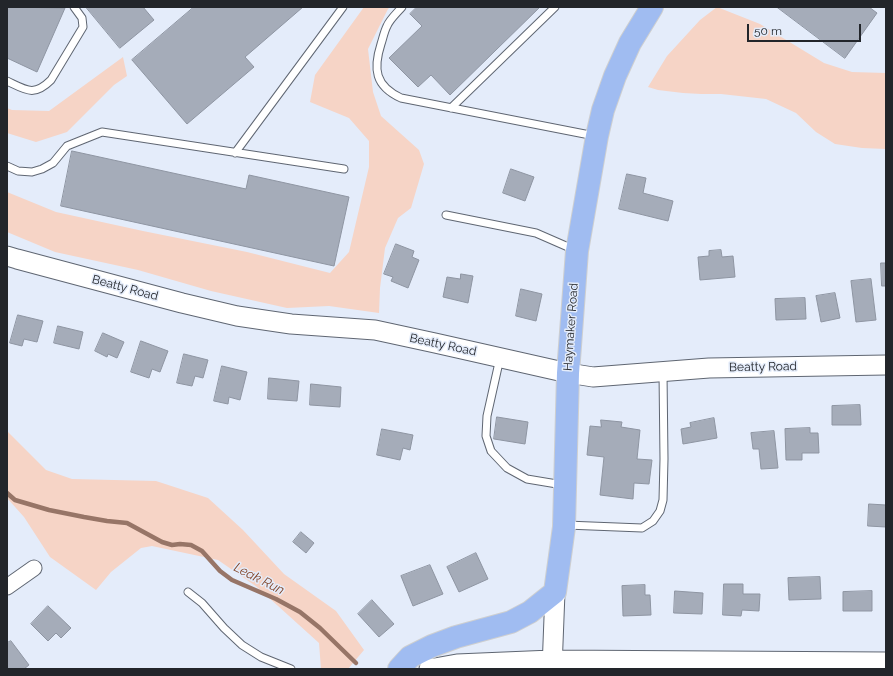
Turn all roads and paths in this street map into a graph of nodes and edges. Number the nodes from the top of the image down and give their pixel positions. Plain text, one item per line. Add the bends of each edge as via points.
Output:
1 (74, 7) edge
2 (343, 7) edge
3 (402, 7) edge
4 (555, 7) edge
5 (652, 7) edge
6 (7, 81) edge
7 (451, 108) junction
8 (597, 136) junction
9 (235, 153) junction
10 (7, 166) edge
11 (344, 169) dead end
12 (446, 215) dead end
13 (577, 251) junction
14 (7, 256) edge
15 (500, 358) junction
16 (886, 365) edge
17 (662, 371) junction
18 (568, 373) junction
19 (565, 485) junction
20 (564, 525) junction
21 (34, 568) dead end
22 (7, 587) edge
23 (188, 592) dead end
24 (554, 592) junction
25 (886, 662) edge
26 (552, 665) edge
27 (291, 669) edge
28 (398, 669) edge
29 (429, 669) edge

1 - 6 lane via 82,18 83,26 51,80 45,86 28,91
2 - 9 lane
3 - 7 lane via 387,26 377,56 378,77 391,93 401,98
4 - 7 lane
5 - 8 main road, Haymaker Road via 630,43 615,76
7 - 8 lane
8 - 13 main road, Haymaker Road
9 - 10 lane via 102,132 67,146 53,163 42,169 32,172 18,171
9 - 11 lane
12 - 13 lane via 536,233
13 - 18 main road, Haymaker Road
14 - 15 street, Beatty Road via 237,316 290,324 375,330
15 - 18 street, Beatty Road
15 - 19 lane via 487,416 486,436 491,451 507,468 527,478
16 - 17 street, Beatty Road
17 - 18 street, Beatty Road via 593,377
17 - 20 lane via 664,459 663,500 660,511 653,521 642,528
18 - 19 main road, Haymaker Road
19 - 20 main road, Haymaker Road
20 - 24 main road, Haymaker Road
21 - 22 street
23 - 27 lane via 242,645 261,657
24 - 26 street, Haymaker Road
24 - 28 main road via 530,612 511,622 432,646 410,657
25 - 26 street
26 - 29 street via 457,664

